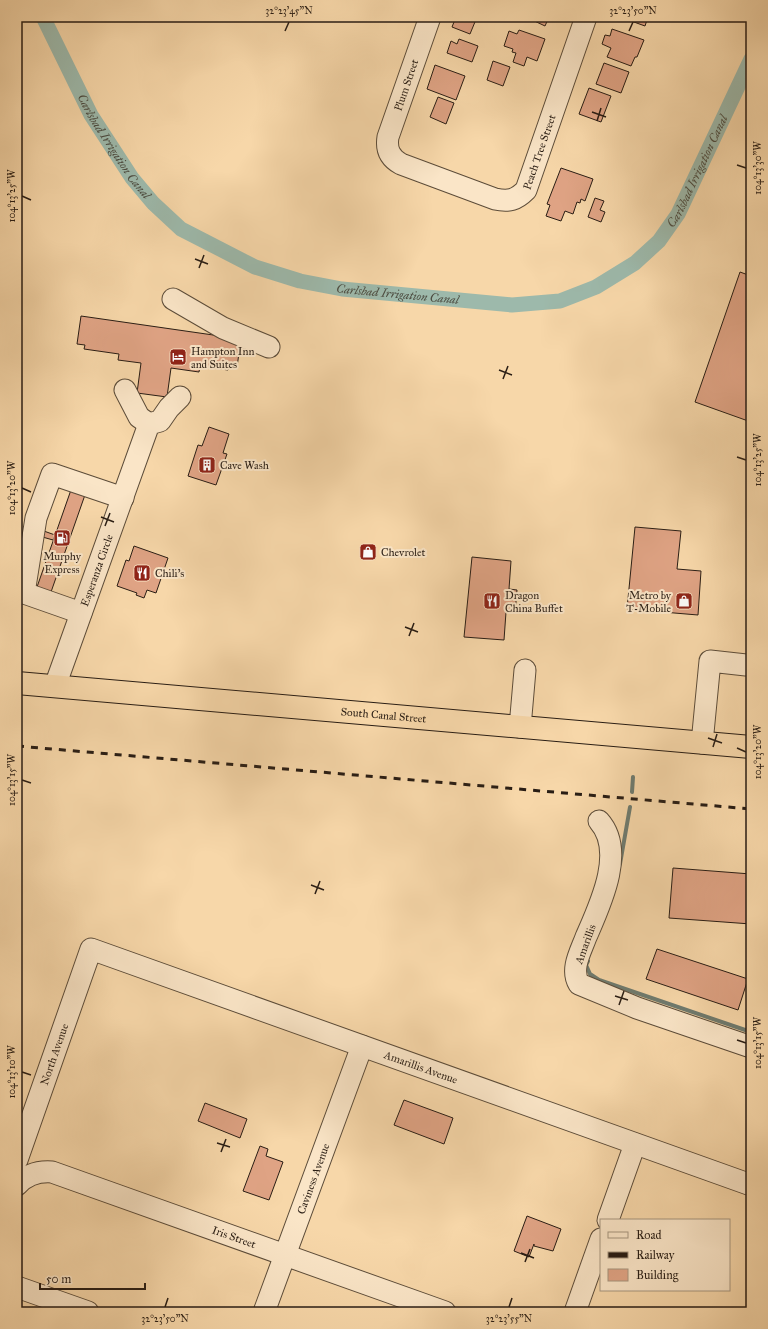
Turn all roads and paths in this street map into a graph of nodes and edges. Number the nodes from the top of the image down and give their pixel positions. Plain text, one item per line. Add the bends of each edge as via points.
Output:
1 (430, 17) edge
2 (586, 17) edge
3 (390, 153) joint
4 (173, 299) dead end
5 (269, 348) dead end
6 (125, 390) dead end
7 (180, 397) dead end
8 (148, 427) junction
9 (123, 498) junction
10 (81, 613) junction
11 (746, 665) dead end
12 (526, 670) dead end
13 (17, 683) edge
14 (55, 686) junction
15 (520, 727) junction
16 (702, 743) junction
17 (751, 747) edge
18 (599, 821) dead end
19 (91, 949) joint
20 (362, 1046) junction
21 (751, 1047) edge
22 (635, 1144) junction
23 (19, 1175) edge
24 (751, 1186) edge
25 (608, 1219) edge
26 (600, 1242) edge
27 (285, 1255) junction
28 (17, 1286) edge
29 (88, 1312) edge
30 (264, 1312) edge
31 (445, 1312) edge
32 (575, 1312) edge

1 - 3 street, Plum Street via 388,137 387,146
2 - 3 street, Peach Tree Street via 526,190 518,198 506,202 495,199 401,164 393,160
4 - 5 street via 223,328
6 - 8 street via 139,417
7 - 8 street via 160,421
8 - 9 street, Esperanza Circle
9 - 10 street, Esperanza Circle
9 - 10 street via 52,474 36,518 24,593
10 - 14 street, Esperanza Circle
11 - 16 street via 710,661
12 - 15 street
13 - 14 highway, South Canal Street
14 - 15 highway, South Canal Street
15 - 16 highway, South Canal Street
16 - 17 highway, South Canal Street
18 - 21 street, Amarillis via 606,829 611,843 610,866 578,957 575,970 579,984 637,1008
19 - 20 street, Amarillis Avenue
19 - 23 street, North Avenue
20 - 22 street, Amarillis Avenue
20 - 27 street, Caviness Avenue
22 - 24 street, Amarillis Avenue
22 - 25 street
23 - 27 street, Iris Street via 52,1172
26 - 32 street
27 - 30 street, Caviness Avenue
27 - 31 street, Iris Street
28 - 29 street

